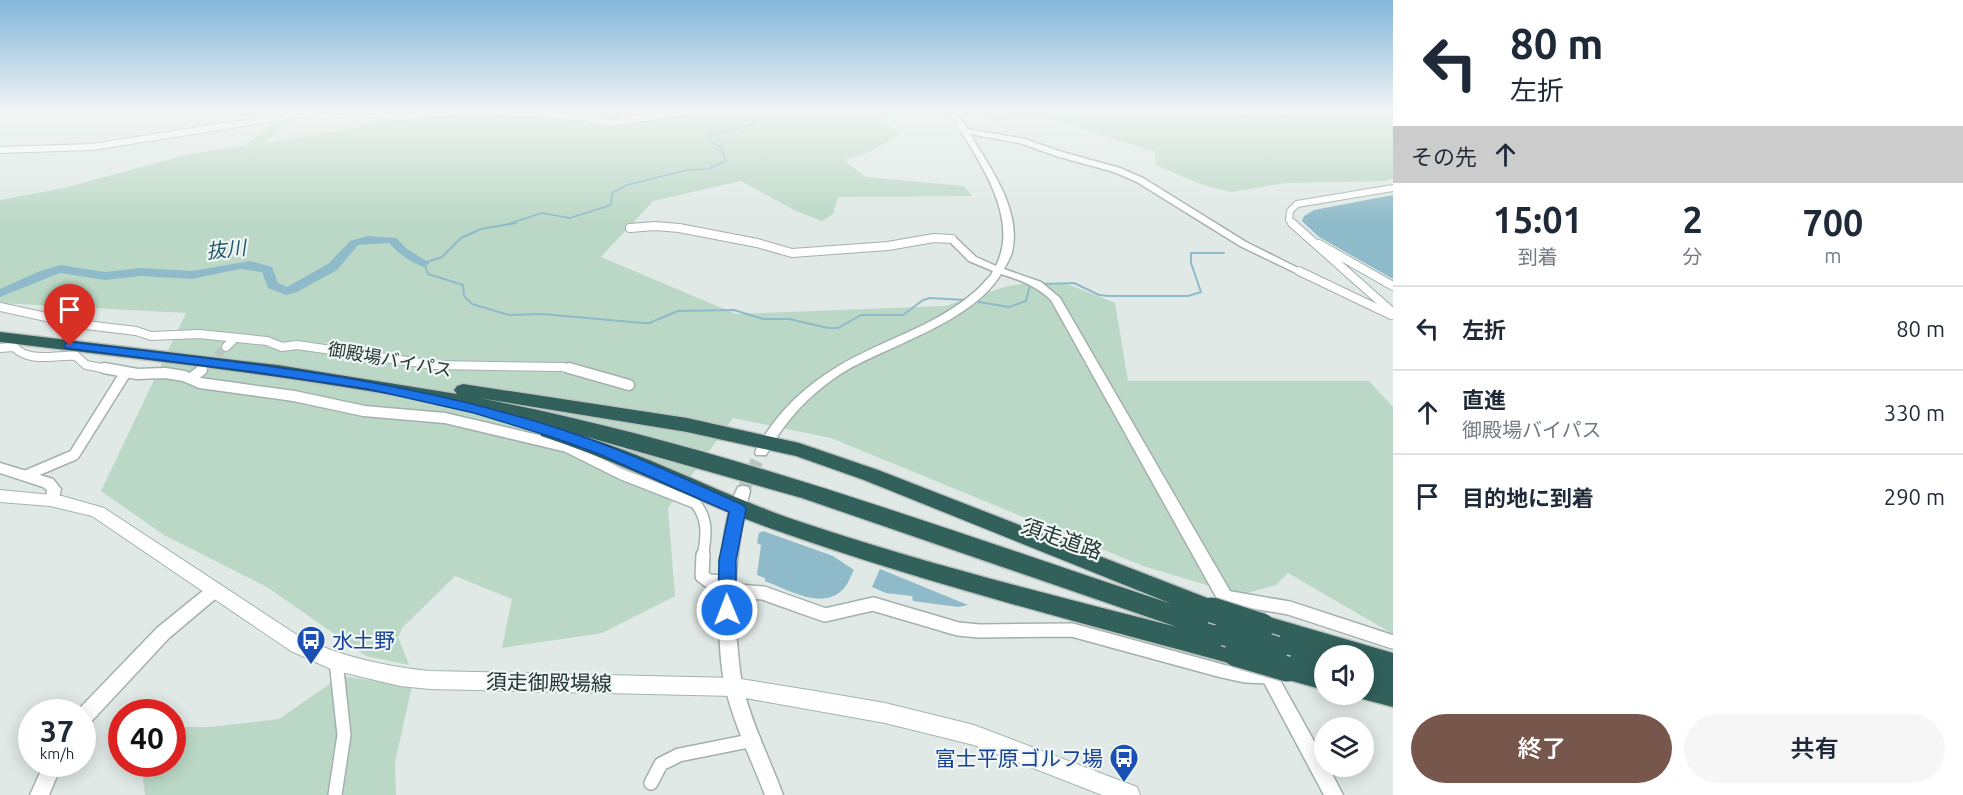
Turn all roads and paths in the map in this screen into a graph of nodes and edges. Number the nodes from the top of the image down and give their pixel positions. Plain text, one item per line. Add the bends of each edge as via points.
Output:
1 (58, 148) edge
2 (972, 148) edge
3 (1042, 148) edge
4 (0, 150) edge
5 (1393, 188) edge
6 (630, 228) dead end
7 (1307, 236) junction
8 (952, 239) joint
9 (999, 269) junction
10 (1299, 271) joint
11 (1393, 286) edge
12 (0, 307) edge
13 (1392, 313) edge
14 (0, 328) edge
15 (0, 337) edge
16 (235, 338) junction
17 (226, 347) tunnel mouth
18 (0, 348) edge
19 (202, 370) tunnel mouth
20 (126, 372) junction
21 (191, 378) junction
22 (400, 381) junction
23 (368, 385) junction
24 (629, 385) dead end
25 (765, 460) junction
26 (0, 468) edge
27 (27, 476) junction
28 (0, 496) edge
29 (53, 499) junction
30 (740, 500) junction
31 (725, 586) junction
32 (215, 590) junction
33 (1223, 622) junction
34 (1393, 642) edge
35 (1272, 651) junction
36 (1314, 653) edge
37 (1314, 654) edge
38 (1374, 660) edge
39 (1314, 661) edge
40 (336, 662) junction
41 (1374, 663) edge
42 (1393, 667) edge
43 (1314, 673) edge
44 (1374, 677) edge
45 (1393, 682) edge
46 (734, 687) junction
47 (1374, 690) edge
48 (1393, 695) edge
49 (96, 704) edge
50 (753, 740) junction
51 (47, 777) edge
52 (651, 783) dead end
53 (1121, 793) edge
54 (39, 795) edge
55 (335, 795) edge
56 (774, 795) edge
57 (1334, 795) edge

1 - 4 street
2 - 9 street via 1006,214 1010,238
3 - 10 street via 1140,180 1243,244
5 - 7 street via 1297,204 1290,211 1289,220
6 - 8 street via 657,224 686,227 792,253
7 - 11 street
7 - 13 street
8 - 9 street via 977,262
9 - 25 street via 982,291 952,313 825,380 797,404
9 - 33 street via 1036,282 1055,298
10 - 13 street
12 - 16 street via 78,324 136,330 151,336 199,334
14 - 22 highway, 御殿場バイパス
15 - 23 highway, 御殿場バイパス
16 - 17 street
16 - 24 street via 267,341 282,348 297,345 434,364 562,367
18 - 20 street via 14,347 21,354 47,357 76,356 86,365
19 - 21 street
20 - 21 street
20 - 27 street via 74,455
21 - 31 street via 200,383 294,396 363,411 446,418 567,447 703,509 704,558 699,570 706,580
22 - 25 highway, 御殿場バイパス
22 - 25 highway via 687,425
23 - 25 highway, 御殿場バイパス
23 - 30 highway via 475,409 557,433
25 - 33 highway, 須走道路
25 - 33 highway via 871,474
26 - 27 street
27 - 29 street via 48,483 54,489
28 - 29 main road, 須走御殿場線
29 - 32 main road, 須走御殿場線 via 98,512
30 - 31 street
30 - 33 highway via 861,551
31 - 35 street via 763,593 825,615 873,604 958,629 1072,630 1245,676
31 - 46 street
32 - 40 main road, 須走御殿場線 via 297,645
32 - 49 street via 163,633
33 - 34 street via 1254,598
33 - 35 highway, bridge
33 - 35 highway, 須走道路
33 - 35 street
35 - 36 highway
35 - 37 highway, 須走道路
35 - 39 highway, 須走道路
35 - 43 highway
35 - 57 street
38 - 42 highway
40 - 46 main road, 須走御殿場線 via 430,680
40 - 55 street via 344,735
41 - 42 highway
44 - 45 highway
46 - 50 street
46 - 53 main road, 須走御殿場線 via 885,713 974,735
47 - 48 highway
50 - 52 street via 679,755 661,764
50 - 56 street
51 - 54 street

